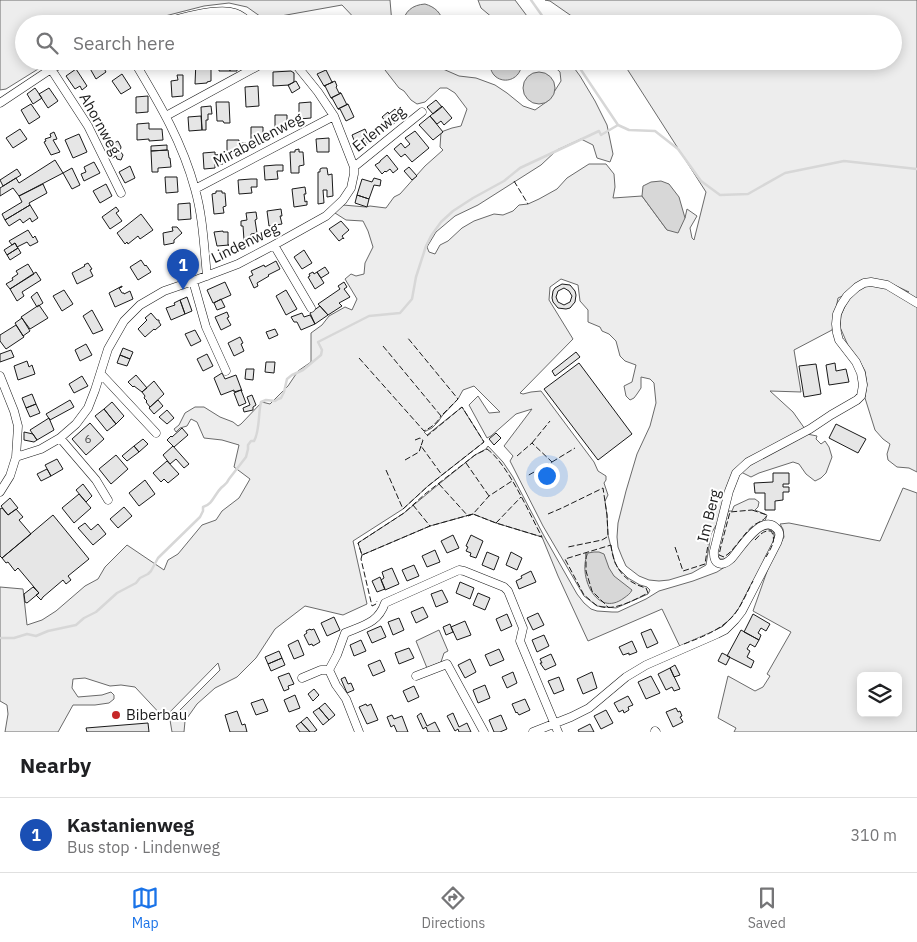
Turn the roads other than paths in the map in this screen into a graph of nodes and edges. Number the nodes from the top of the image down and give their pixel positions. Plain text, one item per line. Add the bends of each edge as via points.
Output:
1 (196, 15) edge
2 (240, 15) edge
3 (51, 70) joint
4 (139, 70) edge
5 (250, 70) edge
6 (300, 70) edge
7 (0, 103) edge
8 (422, 112) dead end
9 (166, 116) junction
10 (334, 116) junction
11 (354, 167) junction
12 (195, 189) junction
13 (121, 193) dead end
14 (274, 245) junction
15 (207, 276) junction
16 (194, 281) junction
17 (917, 303) edge
18 (311, 308) dead end
19 (226, 371) dead end
20 (101, 374) junction
21 (0, 376) edge
22 (156, 433) dead end
23 (60, 438) junction
24 (16, 457) junction
25 (0, 492) edge
26 (108, 500) dead end
27 (329, 670) junction
28 (416, 676) dead end
29 (302, 678) dead end
30 (555, 724) junction
31 (359, 732) edge
32 (484, 732) edge
33 (533, 732) edge
34 (558, 732) edge

1 - 2 street via 225,10
3 - 7 street
3 - 13 street, Ahornweg via 88,126
4 - 9 street
5 - 9 street
6 - 10 street
8 - 11 street, Erlenweg
9 - 12 street via 184,154
10 - 11 street
10 - 12 street, Mirabellenweg
11 - 14 street, Lindenweg via 351,188 343,200 326,216
12 - 15 street via 202,221
14 - 15 street, Lindenweg
14 - 18 street
15 - 16 street, Lindenweg
16 - 19 street via 206,328
16 - 20 street, Lindenweg via 164,291 140,305 124,321 108,349
17 - 30 street, Im Berg via 887,285 871,282 856,286 841,305 836,324 839,340 861,374 861,396 810,429 748,462 736,473 714,551 717,563 728,561 749,536 766,524 777,528 780,534 735,620 725,630 646,665 589,708
20 - 22 street
20 - 23 street, Lindenweg via 88,408
21 - 24 street via 18,426
23 - 24 street, Lindenweg via 41,449
23 - 26 street via 96,480
24 - 25 street
27 - 29 street
27 - 30 street via 345,633 375,620 385,603 464,570 508,591 523,628 520,641
27 - 31 street
28 - 32 street via 447,664
30 - 33 street
30 - 34 street

